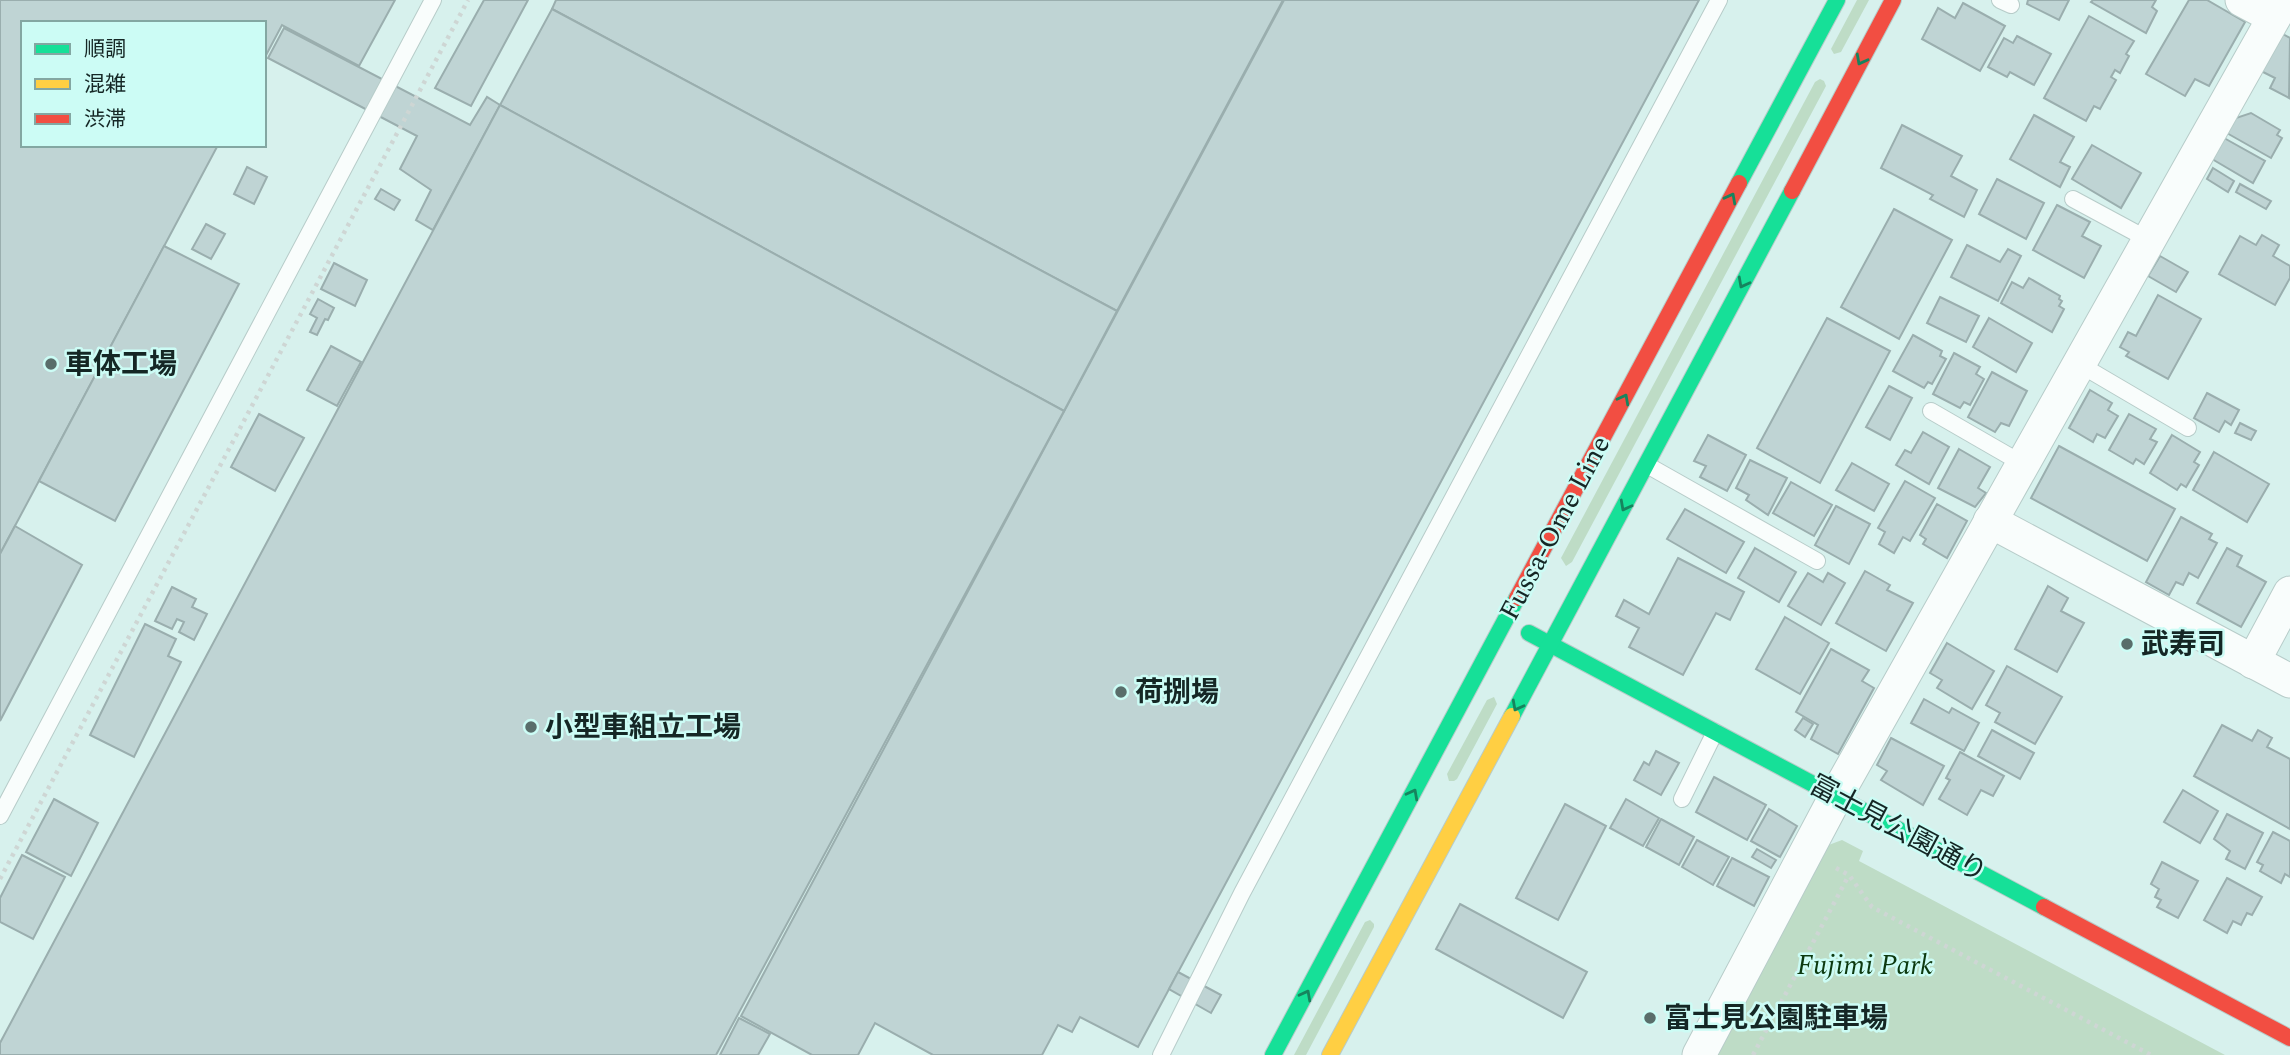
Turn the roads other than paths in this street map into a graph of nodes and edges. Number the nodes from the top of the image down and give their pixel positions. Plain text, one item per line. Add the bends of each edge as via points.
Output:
1 (433, 0) edge
2 (1719, 0) edge
3 (1837, 0) edge
4 (1893, 0) edge
5 (2242, 0) edge
6 (2279, 9) edge
7 (2073, 199) dead end
8 (2149, 240) junction
9 (2079, 364) junction
10 (1931, 411) dead end
11 (2188, 428) dead end
12 (1647, 464) junction
13 (2023, 464) junction
14 (1990, 521) junction
15 (1816, 561) dead end
16 (2290, 593) edge
17 (1506, 621) junction
18 (1550, 644) junction
19 (2253, 662) junction
20 (2290, 681) edge
21 (1715, 732) junction
22 (1836, 796) junction
23 (1682, 799) dead end
24 (0, 816) edge
25 (2290, 1038) edge
26 (1161, 1055) edge
27 (1273, 1055) edge
28 (1330, 1055) edge
29 (1699, 1055) edge

1 - 24 lane
2 - 26 lane via 1242,893
17 -> 3 main road, Fussa-Ome Line
4 -> 12 main road, Fussa-Ome Line
5 - 6 street
6 - 8 street
7 - 8 lane
8 - 9 street
9 - 11 lane
9 - 13 street
10 - 13 lane
12 - 15 lane
12 -> 18 main road, Fussa-Ome Line
13 - 14 street
14 - 19 street
14 - 22 street
16 - 19 street
17 - 18 main road, 富士見公園通り
27 -> 17 main road, Fussa-Ome Line
18 - 21 main road, 富士見公園通り
18 -> 28 main road, Fussa-Ome Line
19 - 20 street
21 - 22 main road, 富士見公園通り
21 - 23 lane
22 - 25 main road, 富士見公園通り
22 - 29 street

